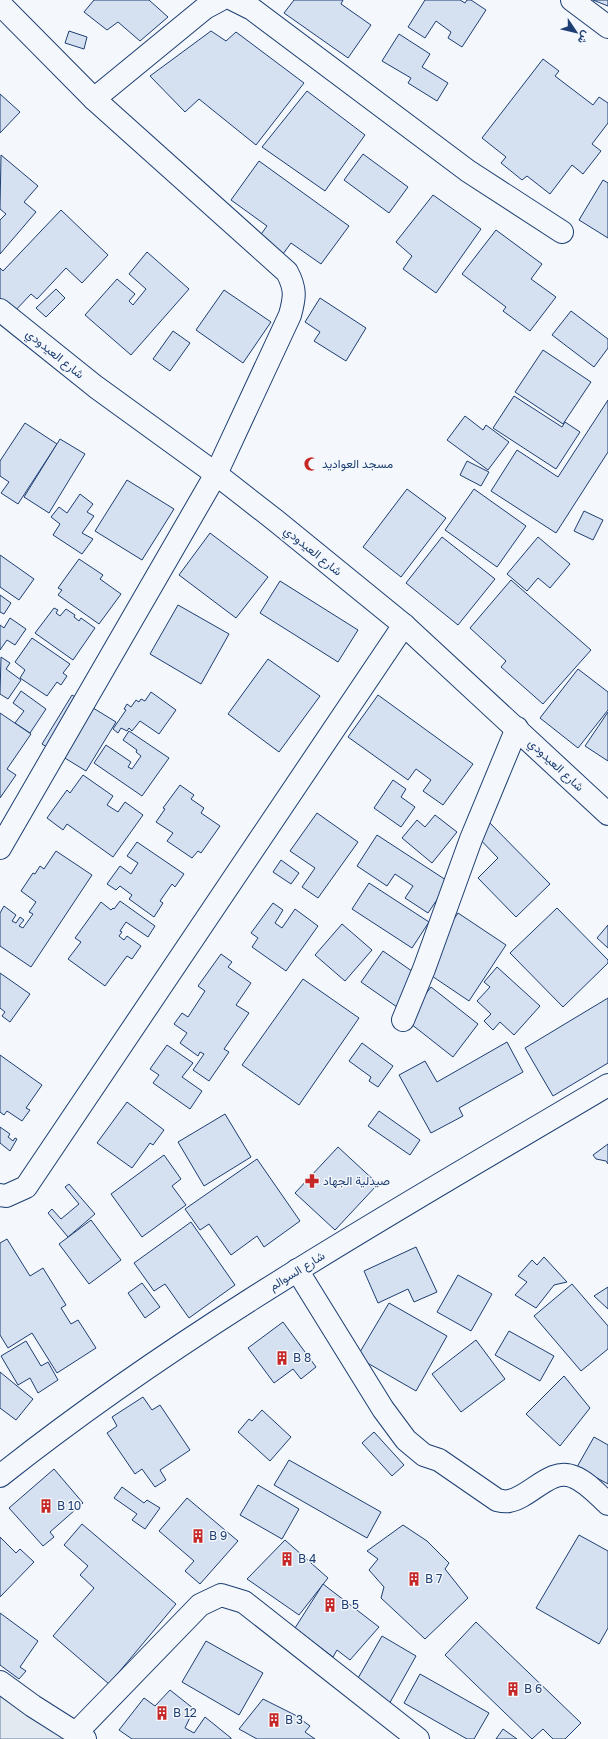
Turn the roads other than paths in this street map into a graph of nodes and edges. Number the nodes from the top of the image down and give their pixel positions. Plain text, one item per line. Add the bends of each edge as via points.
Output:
1 (220, 0) edge
2 (234, 0) edge
3 (572, 0) edge
4 (0, 4) edge
5 (608, 27) edge
6 (94, 99) junction
7 (562, 232) dead end
8 (0, 310) edge
9 (216, 474) junction
10 (404, 625) junction
11 (517, 728) junction
12 (608, 814) edge
13 (0, 848) edge
14 (403, 1020) dead end
15 (608, 1085) edge
16 (0, 1195) edge
17 (297, 1270) junction
18 (0, 1476) edge
19 (608, 1504) edge
20 (0, 1682) edge
21 (80, 1736) edge
22 (418, 1739) edge

1 - 6 street via 205,8
2 - 7 street via 252,9 468,171
3 - 5 street
4 - 6 street
6 - 9 street via 287,272 294,285 290,315
8 - 9 street, شارع العيدودي via 96,387
9 - 10 street, شارع العيدودي
9 - 13 street
10 - 11 street, شارع العيدودي
10 - 16 street via 26,1187 6,1196
11 - 12 street, شارع العيدودي
11 - 14 street via 471,839
15 - 17 street, شارع السوالم
17 - 18 street, شارع السوالم via 170,1352 58,1430
17 - 19 street via 383,1409 406,1440 424,1455 439,1460 497,1500 507,1502 519,1498 559,1474 573,1476
20 - 21 street
21 - 22 street via 200,1605 221,1595 244,1602

